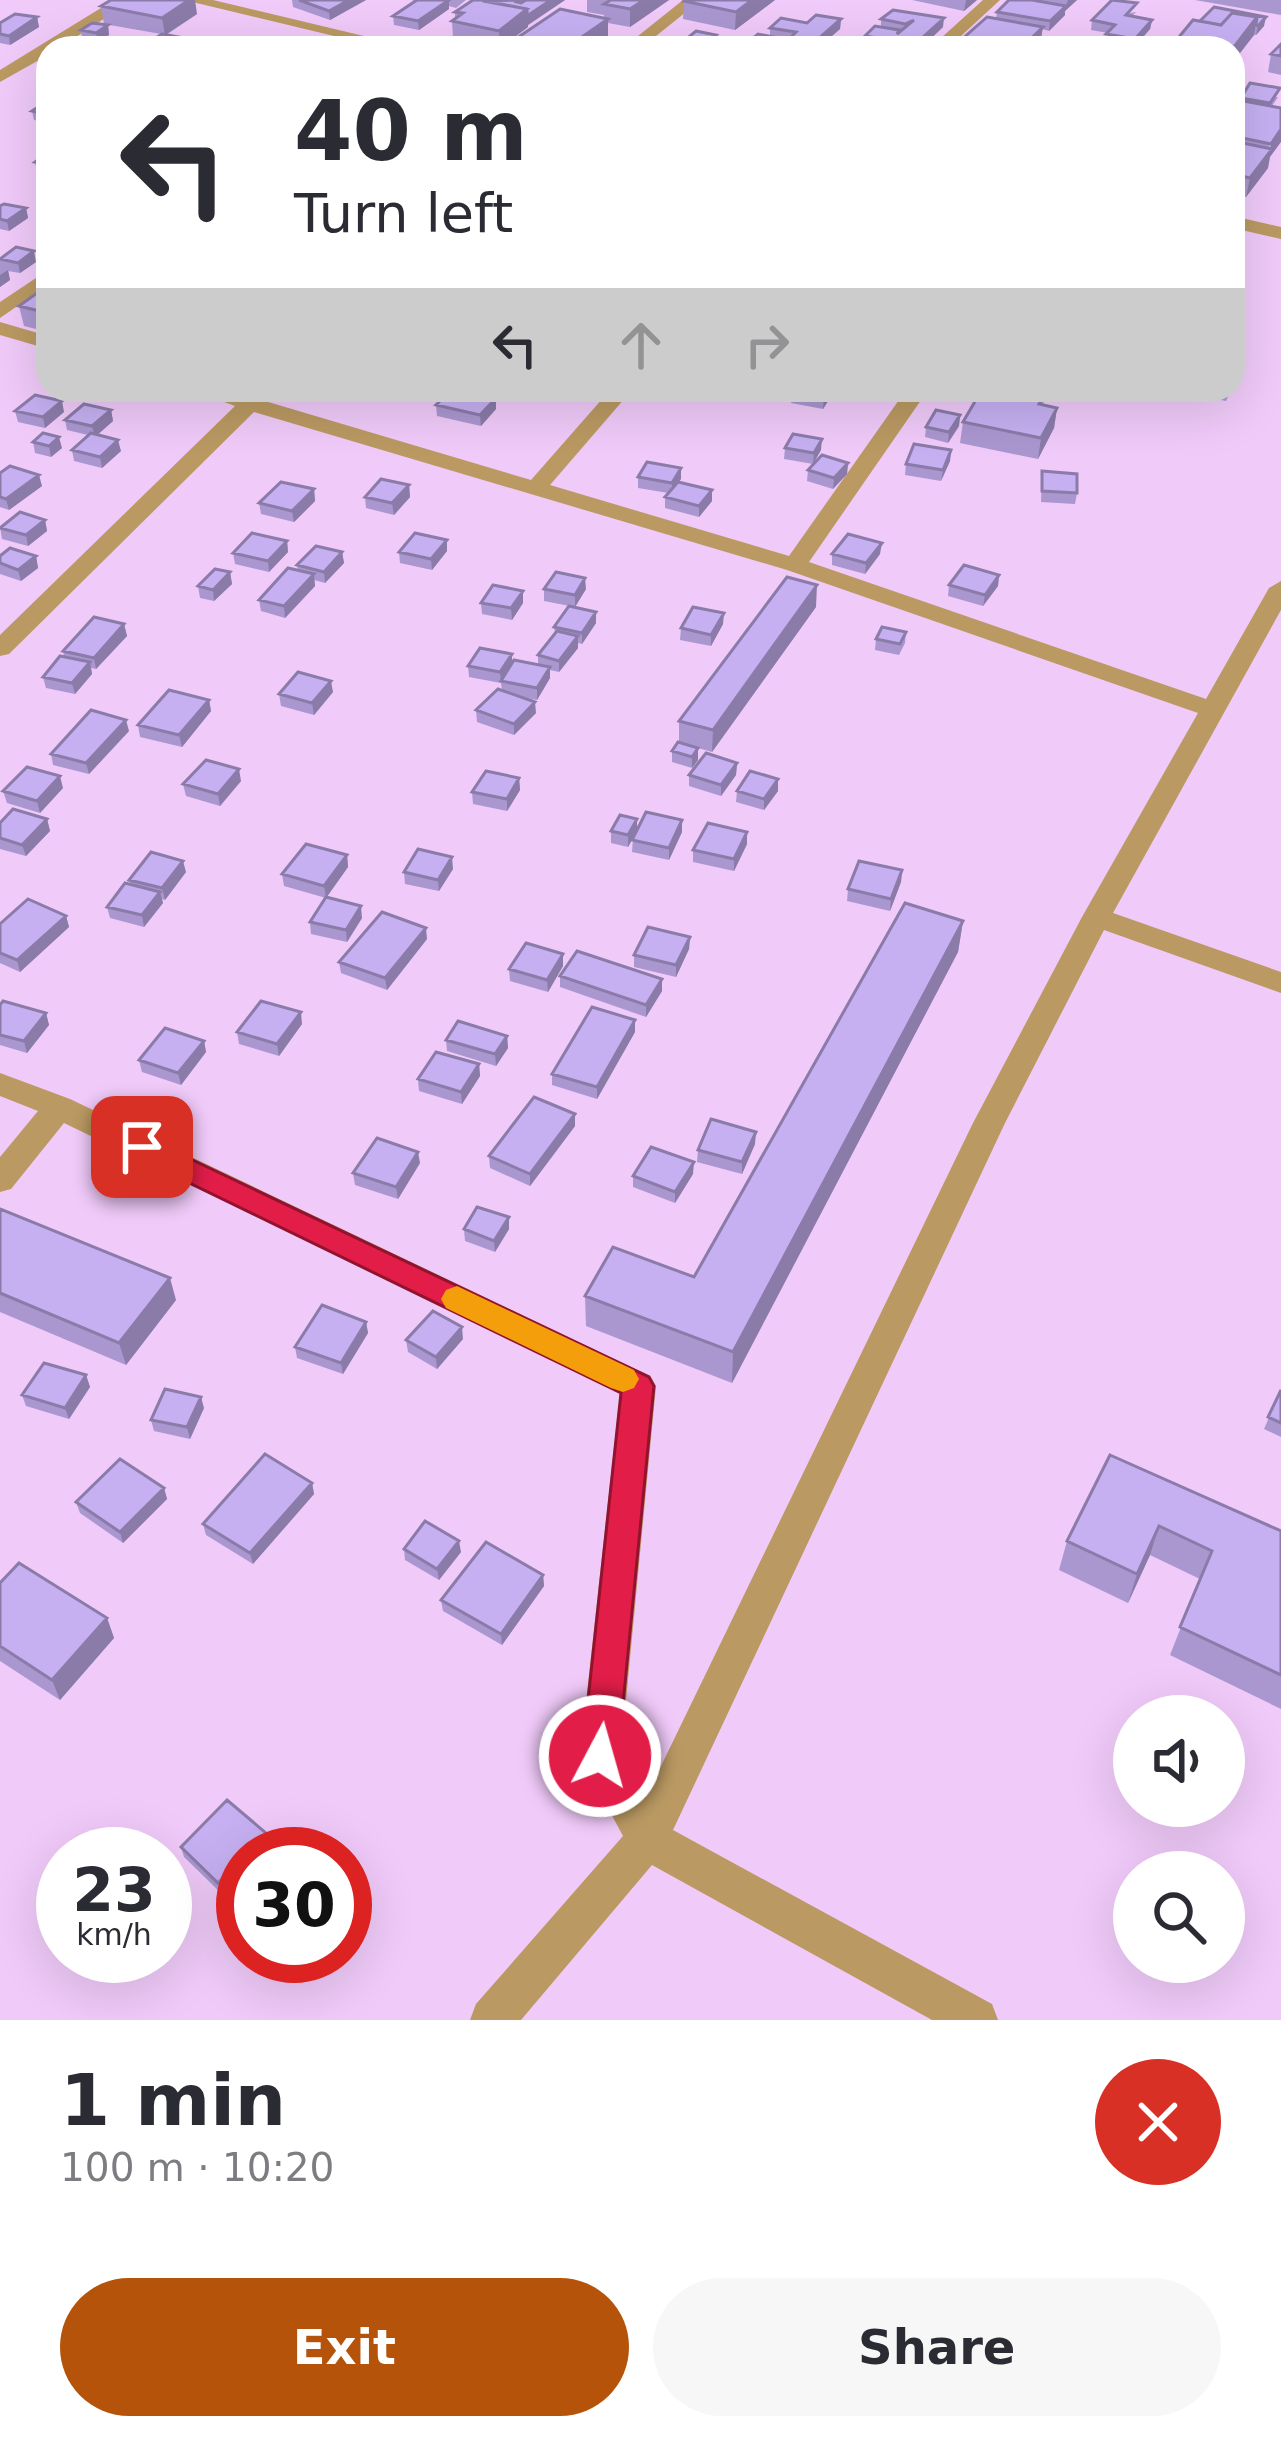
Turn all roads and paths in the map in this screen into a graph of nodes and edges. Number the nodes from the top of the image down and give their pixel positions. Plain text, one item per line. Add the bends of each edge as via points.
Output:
1 (125, 0) edge
2 (192, 0) edge
3 (280, 0) edge
4 (693, 0) edge
5 (992, 0) edge
6 (256, 14) junction
7 (67, 36) edge
8 (331, 36) edge
9 (646, 36) edge
10 (952, 36) edge
11 (36, 55) edge
12 (0, 77) edge
13 (1245, 224) edge
14 (1281, 232) edge
15 (36, 285) edge
16 (0, 312) edge
17 (0, 328) edge
18 (36, 339) edge
19 (252, 402) edge
20 (272, 402) edge
21 (611, 402) edge
22 (909, 402) edge
23 (535, 489) junction
24 (795, 566) junction
25 (1281, 588) edge
26 (0, 649) edge
27 (1214, 710) junction
28 (1096, 917) junction
29 (1281, 983) edge
30 (0, 1084) edge
31 (59, 1107) junction
32 (0, 1180) edge
33 (646, 1839) junction
34 (492, 2020) edge
35 (976, 2020) edge

1 - 7 street
2 - 6 street
3 - 6 street
4 - 9 street
5 - 10 street
6 - 8 street
11 - 12 street
13 - 14 street
15 - 16 street
17 - 18 street
19 - 26 street
20 - 23 street
21 - 23 street
22 - 24 street
23 - 24 street
24 - 27 street
25 - 27 street
27 - 28 street
28 - 29 street
28 - 33 street
30 - 31 street
31 - 32 street
31 - 33 street via 638,1386 600,1756
33 - 34 street
33 - 35 street

